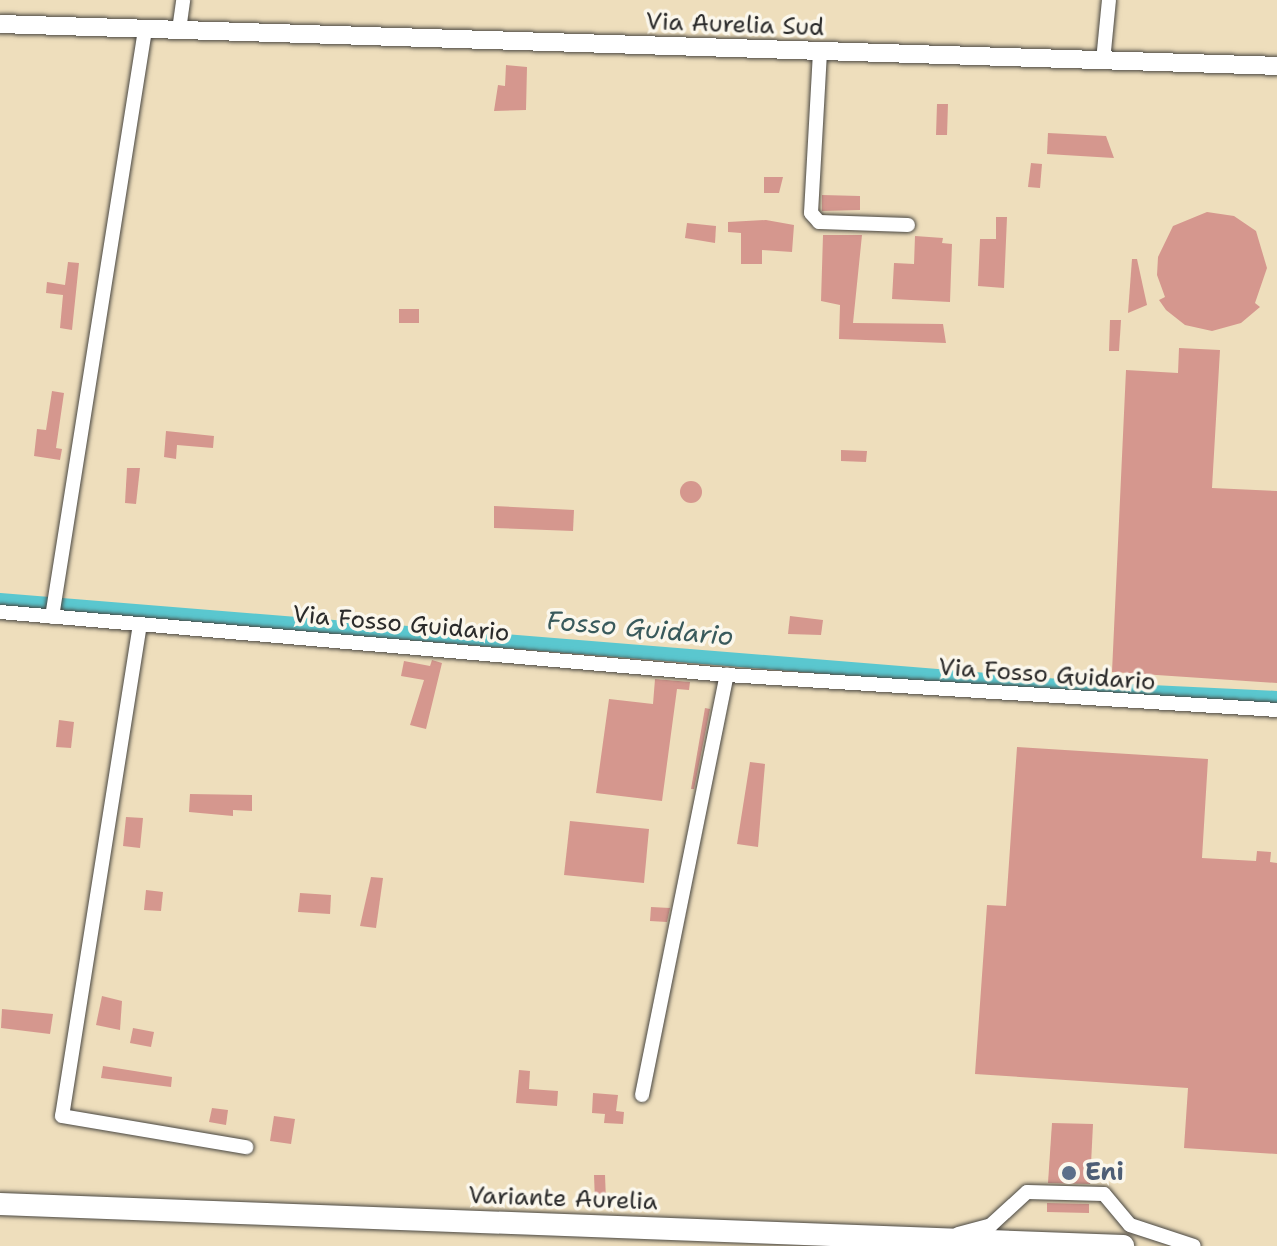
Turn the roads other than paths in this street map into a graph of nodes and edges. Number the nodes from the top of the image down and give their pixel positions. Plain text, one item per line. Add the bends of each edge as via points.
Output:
1 (183, 0) edge
2 (1109, 0) edge
3 (0, 24) edge
4 (145, 30) junction
5 (179, 30) junction
6 (820, 52) junction
7 (1103, 61) junction
8 (1277, 66) edge
9 (908, 225) dead end
10 (53, 610) junction
11 (0, 612) edge
12 (140, 624) junction
13 (727, 675) junction
14 (1277, 710) edge
15 (642, 1095) dead end
16 (246, 1147) dead end
17 (0, 1204) edge
18 (0, 1219) edge
19 (940, 1239) junction
20 (722, 1246) edge
21 (1123, 1246) edge
22 (1194, 1246) edge

1 - 5 street
2 - 7 street
3 - 4 main road, Via Aurelia Sud
4 - 5 main road, Via Aurelia Sud
4 - 10 street
5 - 6 main road, Via Aurelia Sud
6 - 7 main road, Via Aurelia Sud
6 - 9 street via 811,213 819,222
7 - 8 main road, Via Aurelia Sud
10 - 11 street, Via Fosso Guidario
10 - 12 street, Via Fosso Guidario
12 - 13 street, Via Fosso Guidario
12 - 16 street via 62,1116
13 - 14 street, Via Fosso Guidario
13 - 15 street
17 - 19 highway, Variante Aurelia
18 - 20 highway, Variante Aurelia
19 - 21 highway, Variante Aurelia
19 - 22 street via 991,1225 1027,1192 1104,1194 1130,1225

